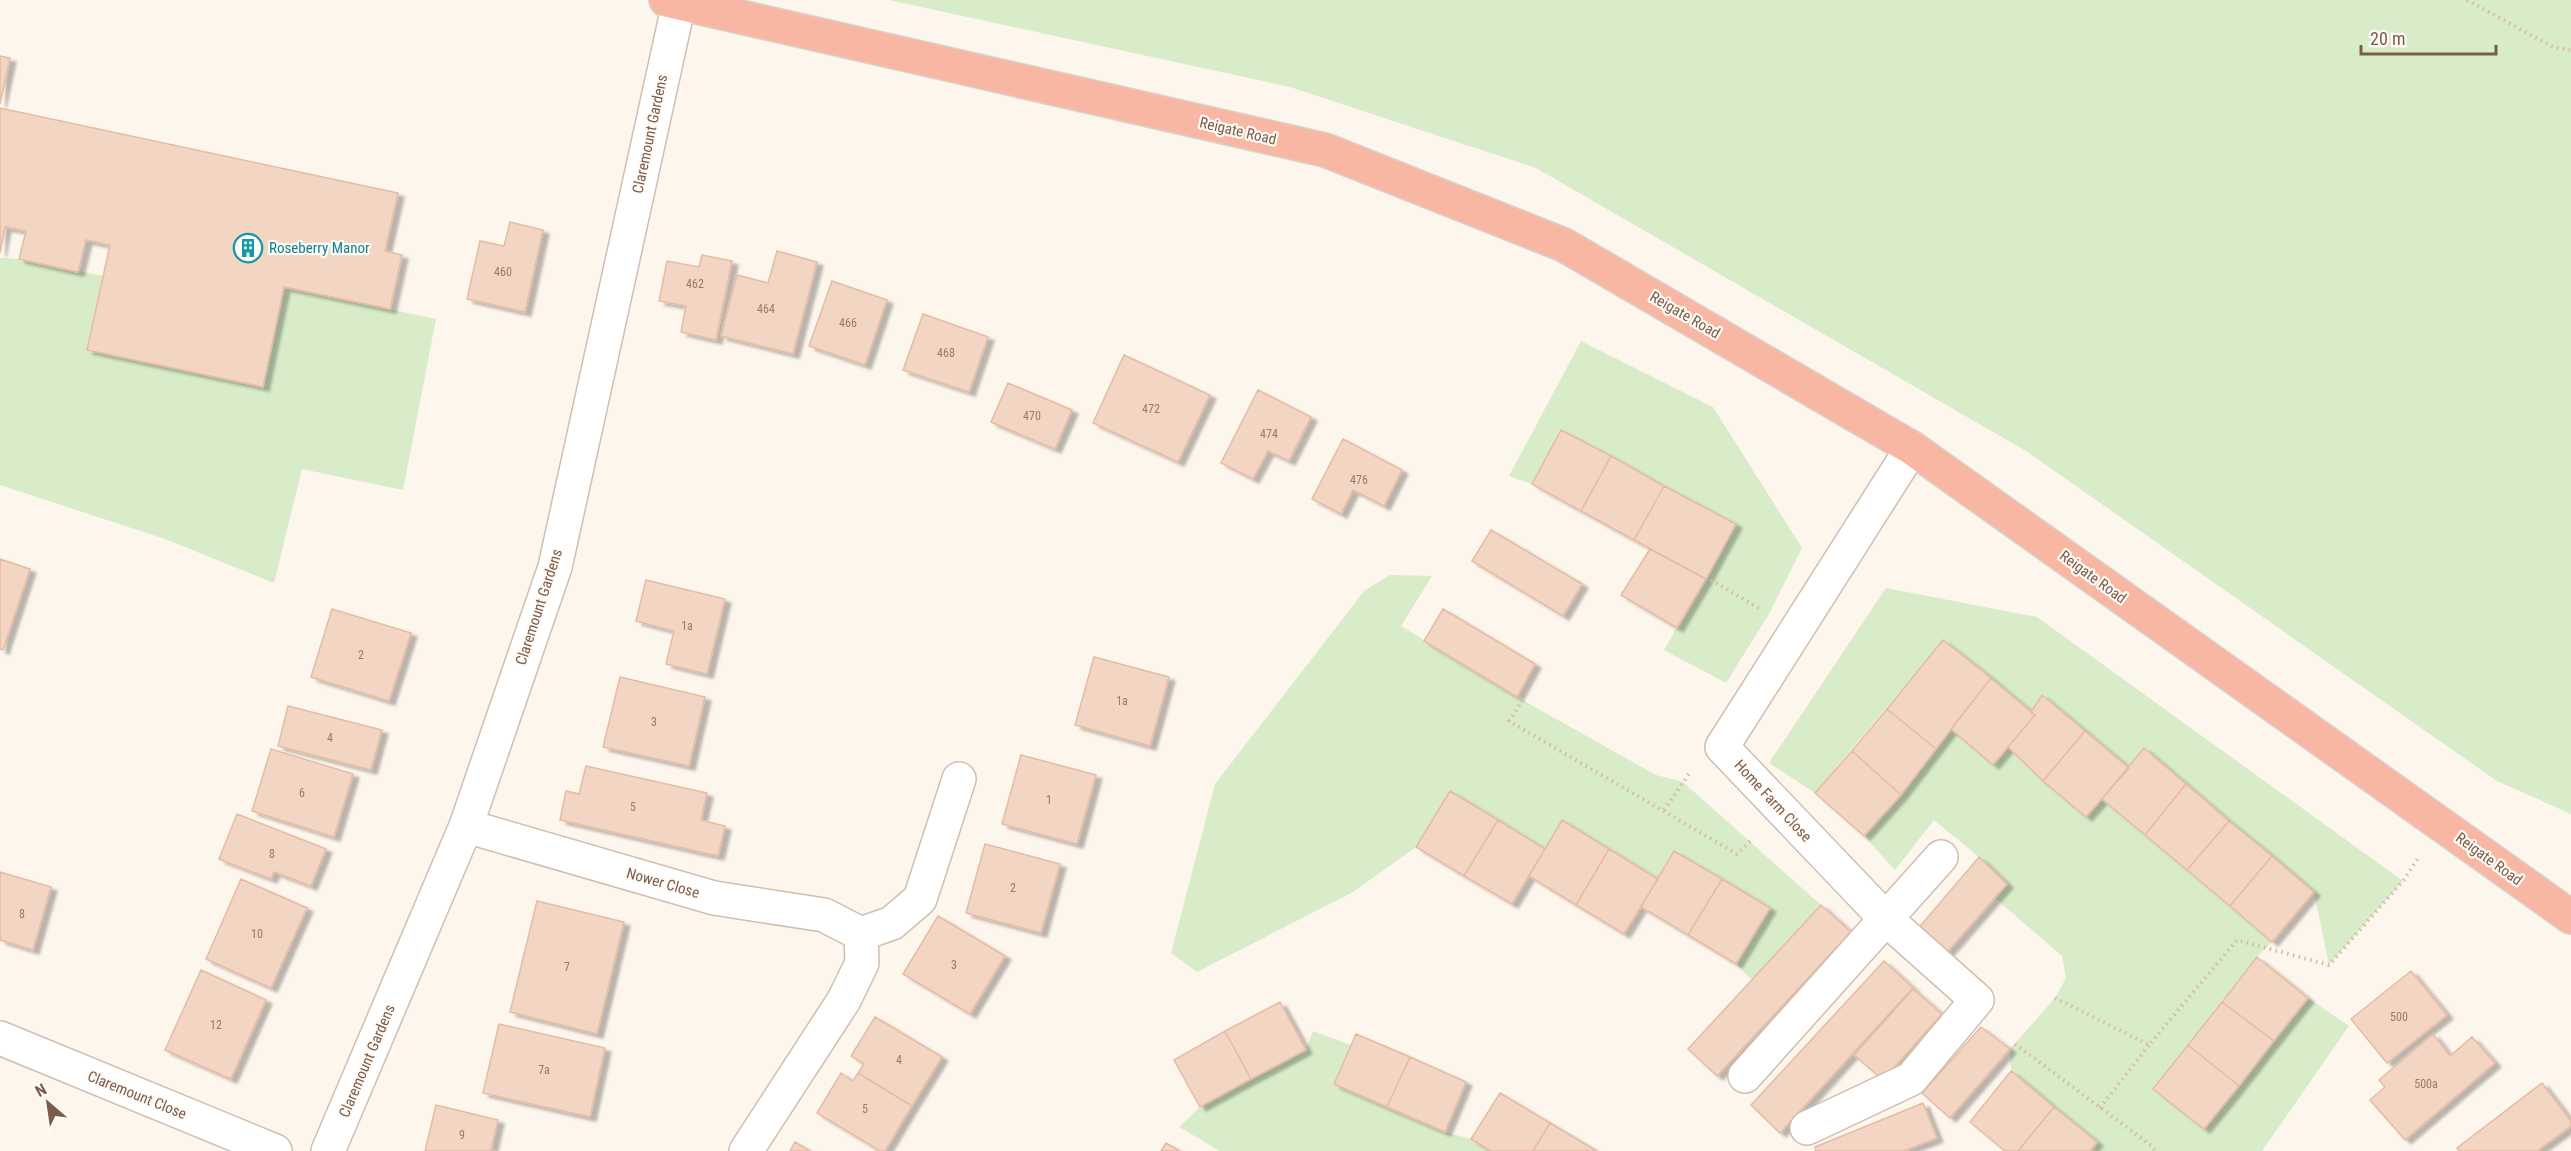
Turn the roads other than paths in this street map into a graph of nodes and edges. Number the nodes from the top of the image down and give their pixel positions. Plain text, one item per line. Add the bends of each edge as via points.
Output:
1 (672, 2) edge
2 (1912, 448) junction
3 (959, 779) dead end
4 (466, 826) junction
5 (1941, 857) dead end
6 (2571, 917) edge
7 (1886, 919) junction
8 (861, 934) junction
9 (0, 1038) edge
10 (1745, 1076) dead end
11 (1807, 1128) dead end
12 (275, 1151) edge
13 (328, 1151) edge
14 (746, 1151) edge

1 - 2 highway, Reigate Road via 1325,150 1564,244
1 - 4 street, Claremount Gardens via 555,567
2 - 6 highway, Reigate Road
2 - 7 street, Home Farm Close via 1722,747
3 - 8 street via 920,899 892,923
4 - 8 street, Nower Close via 714,898 824,915
4 - 13 street, Claremount Gardens
5 - 7 street
7 - 10 street
7 - 11 street, Home Farm Close via 1977,1000 1911,1079
8 - 14 street via 862,963 844,1000
9 - 12 street, Claremount Close

